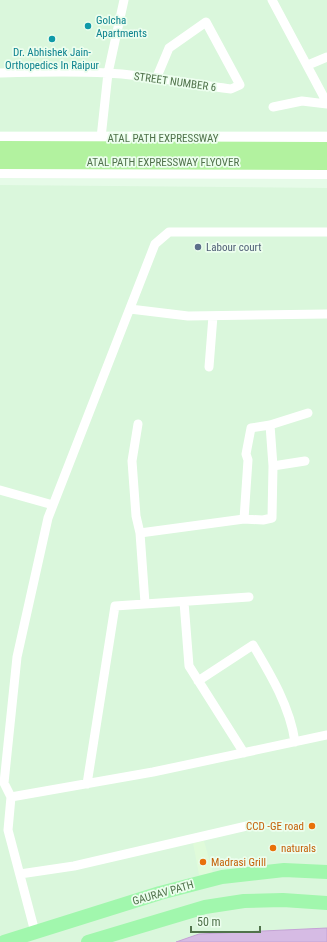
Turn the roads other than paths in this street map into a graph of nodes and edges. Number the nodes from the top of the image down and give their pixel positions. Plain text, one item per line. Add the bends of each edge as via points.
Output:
1 (124, 0) edge
2 (274, 0) edge
3 (327, 57) edge
4 (308, 65) junction
5 (0, 73) edge
6 (108, 73) junction
7 (156, 79) junction
8 (327, 104) edge
9 (273, 107) dead end
10 (0, 138) edge
11 (102, 138) junction
12 (327, 138) edge
13 (0, 149) edge
14 (327, 150) edge
15 (0, 161) edge
16 (327, 162) edge
17 (0, 172) edge
18 (327, 173) edge
19 (327, 232) edge
20 (130, 309) junction
21 (327, 314) edge
22 (213, 316) junction
23 (209, 367) dead end
24 (308, 413) dead end
25 (138, 424) dead end
26 (270, 425) junction
27 (305, 461) dead end
28 (273, 466) junction
29 (0, 490) edge
30 (53, 505) junction
31 (244, 519) junction
32 (140, 533) junction
33 (250, 597) dead end
34 (184, 602) junction
35 (145, 603) junction
36 (198, 680) junction
37 (327, 735) edge
38 (295, 742) junction
39 (244, 753) junction
40 (86, 784) junction
41 (11, 797) junction
42 (251, 825) dead end
43 (327, 872) edge
44 (20, 874) junction
45 (327, 903) edge
46 (35, 932) junction
47 (4, 942) edge
48 (88, 942) edge

1 - 6 street
2 - 4 street
3 - 4 street
4 - 8 street
5 - 6 street, STREET NUMBER 6
6 - 7 street, STREET NUMBER 6
6 - 11 street
7 - 7 street, STREET NUMBER 6 via 231,89 240,85 206,22 169,48
8 - 9 street via 302,101
10 - 11 street, ATAL PATH EXPRESSWAY
11 - 12 street, ATAL PATH EXPRESSWAY
13 - 14 highway, ATAL PATH EXPRESSWAY FLYOVER
15 - 16 highway, ATAL PATH EXPRESSWAY FLYOVER
17 - 18 street
19 - 20 street via 169,232 155,244
20 - 22 street via 188,316
20 - 30 street
21 - 22 street
22 - 23 street
24 - 26 street
25 - 32 street via 132,461 136,516
26 - 28 street
26 - 31 street via 251,428 246,454 248,460
27 - 28 street
28 - 31 street via 272,518
29 - 30 street
30 - 41 street via 18,657 4,783
31 - 32 street
32 - 35 street
33 - 34 street
34 - 35 street
34 - 36 street via 189,666
35 - 40 street via 114,606
36 - 38 street via 253,644 273,680 292,725
36 - 39 street
37 - 38 street
38 - 39 street
39 - 40 street
40 - 41 street
41 - 44 street via 8,830
42 - 44 street via 74,866
43 - 46 main road, GAURAV PATH via 284,870 222,877
44 - 46 street
45 - 48 main road via 244,900 205,908
46 - 47 main road, GAURAV PATH

